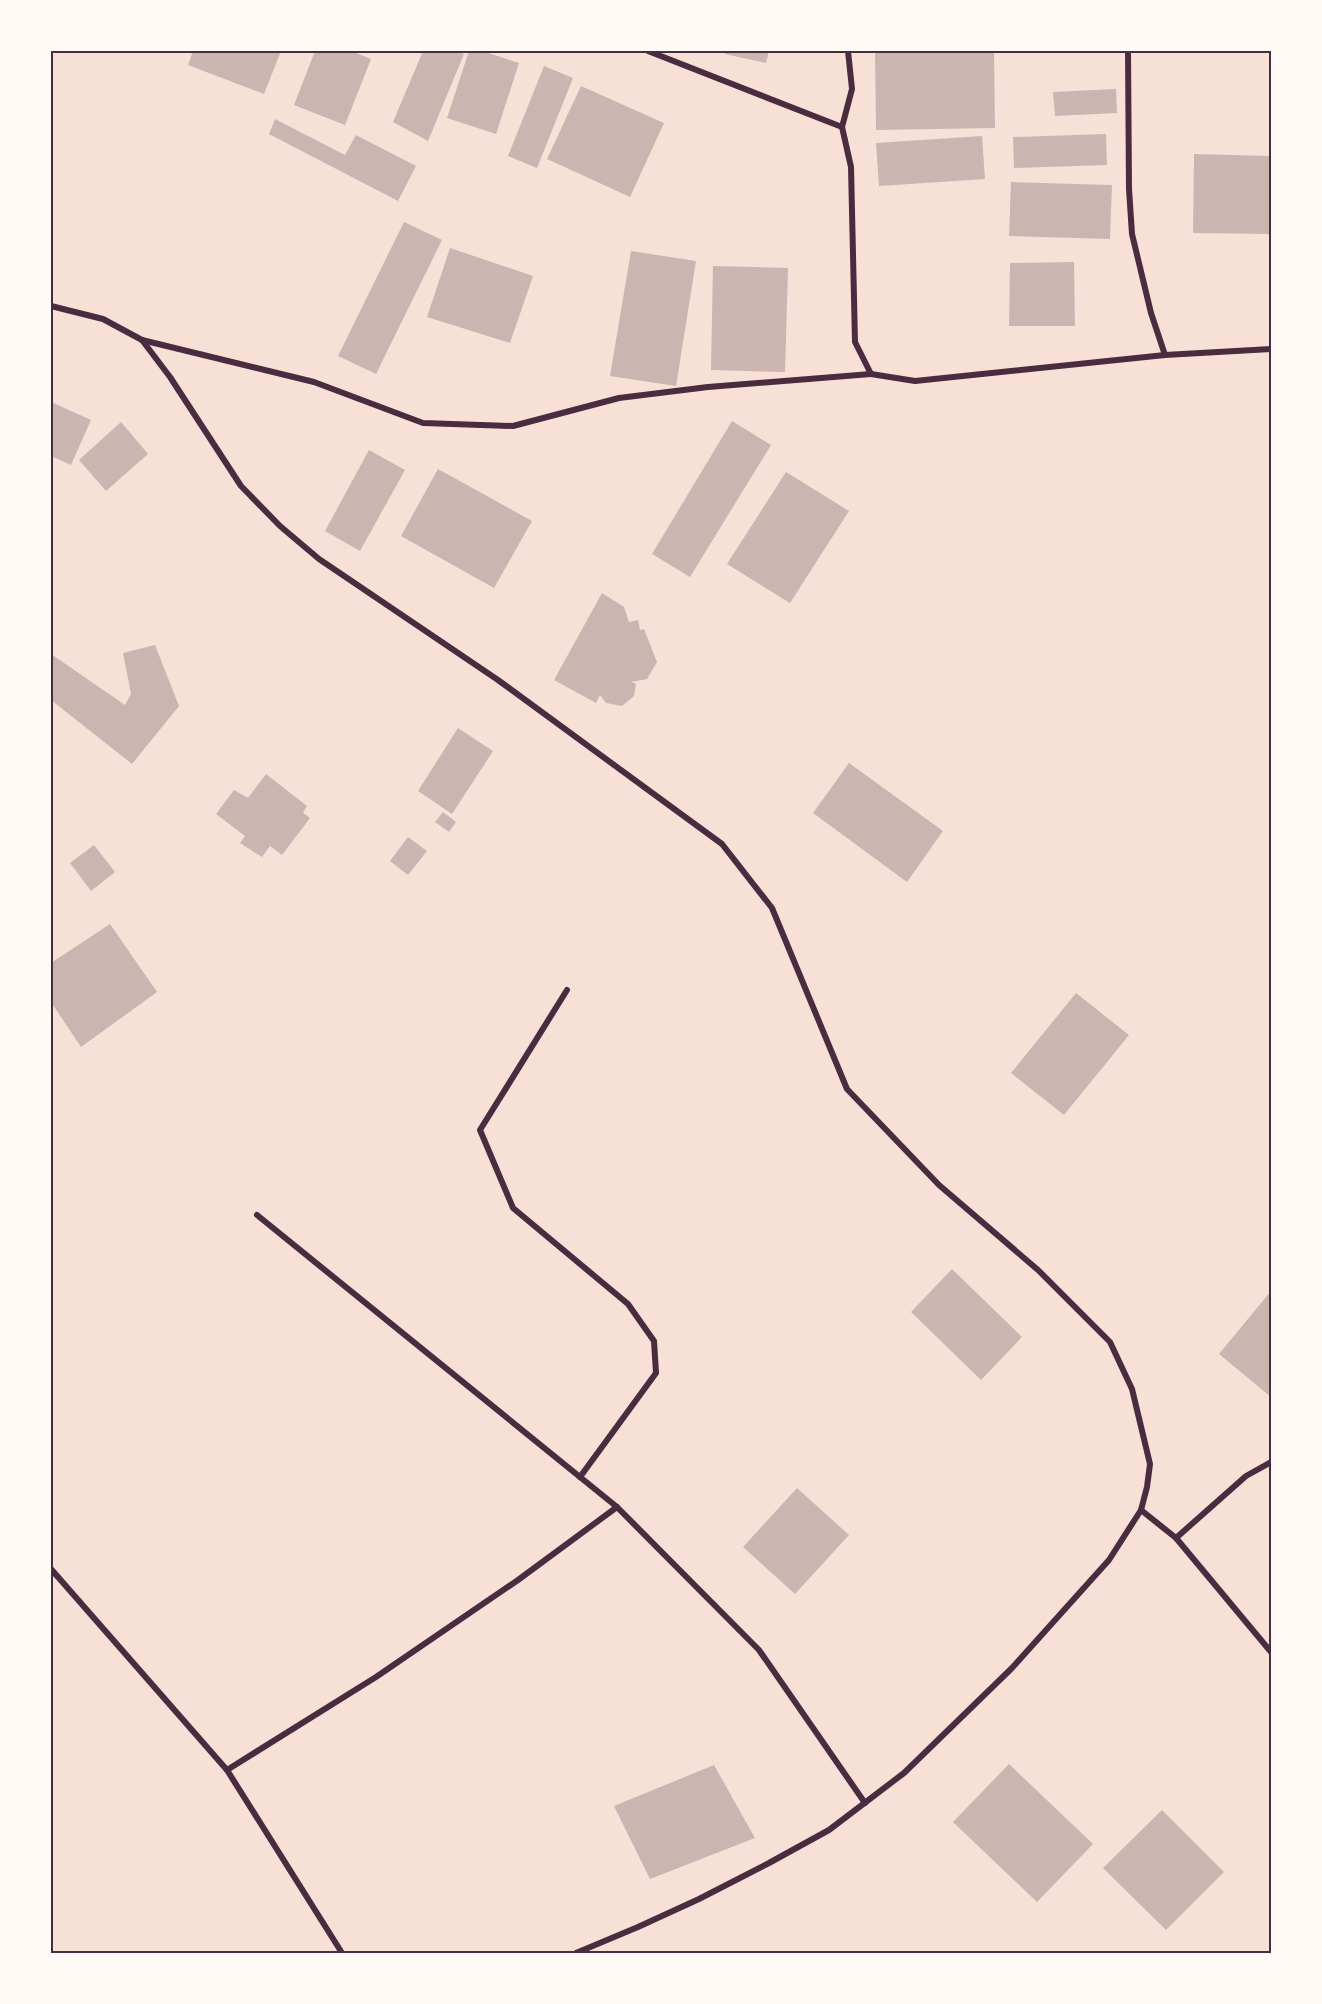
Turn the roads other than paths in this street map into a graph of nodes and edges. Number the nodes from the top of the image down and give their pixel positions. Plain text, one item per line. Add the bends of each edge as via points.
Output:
1 (648, 51) edge
2 (848, 51) edge
3 (1128, 51) edge
4 (842, 127) junction
5 (51, 306) edge
6 (142, 340) junction
7 (1271, 349) edge
8 (1165, 355) junction
9 (871, 374) junction
10 (567, 990) dead end
11 (257, 1215) dead end
12 (1271, 1462) edge
13 (580, 1477) junction
14 (617, 1507) junction
15 (1141, 1510) junction
16 (1176, 1538) junction
17 (51, 1569) edge
18 (1271, 1652) edge
19 (227, 1770) junction
20 (865, 1803) junction
21 (342, 1953) edge
22 (576, 1953) edge

1 - 4 street
2 - 4 street via 852,89
3 - 8 street via 1132,234
4 - 9 street via 851,167 855,342
5 - 6 street via 103,319
6 - 9 street via 314,382 423,423 513,426 619,398
6 - 15 street via 241,486 319,560 498,680 722,844 772,908 847,1089 939,1185 1038,1270 1110,1342 1132,1389 1150,1464
7 - 8 street
8 - 9 street via 915,381
10 - 13 street via 480,1130 513,1208 628,1305 654,1341 656,1373
11 - 13 street
12 - 16 street via 1246,1476
13 - 14 street
14 - 19 street via 376,1677
14 - 20 street via 759,1650
15 - 16 street
15 - 20 street via 1109,1560 1012,1668 904,1773
16 - 18 street
17 - 19 street
19 - 21 street
20 - 22 street via 829,1830 770,1863

